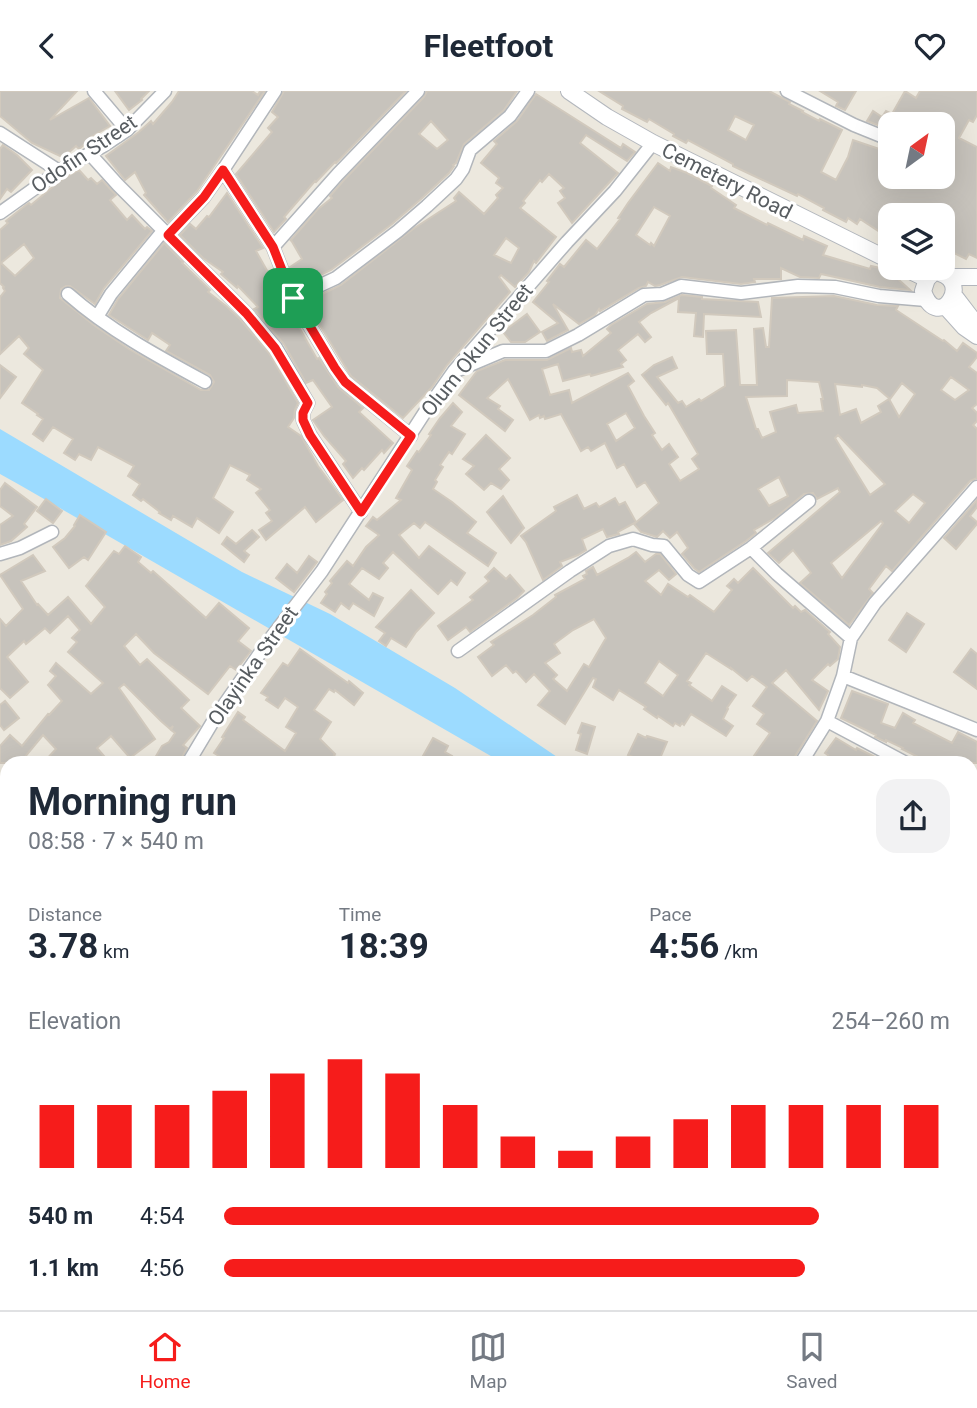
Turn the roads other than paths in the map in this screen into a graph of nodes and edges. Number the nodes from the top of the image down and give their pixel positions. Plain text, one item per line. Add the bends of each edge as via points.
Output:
1 (94, 91) edge
2 (165, 91) edge
3 (275, 91) edge
4 (418, 91) edge
5 (528, 91) edge
6 (569, 91) edge
7 (581, 91) edge
8 (787, 91) edge
9 (127, 130) junction
10 (0, 133) edge
11 (878, 135) edge
12 (653, 143) junction
13 (90, 154) junction
14 (223, 170) junction
15 (59, 171) junction
16 (0, 213) edge
17 (165, 233) junction
18 (273, 247) junction
19 (878, 248) edge
20 (878, 255) edge
21 (977, 277) edge
22 (926, 280) edge
23 (937, 280) edge
24 (977, 288) edge
25 (952, 292) junction
26 (68, 294) dead end
27 (293, 298) junction
28 (926, 300) junction
29 (97, 317) junction
30 (977, 322) edge
31 (977, 336) edge
32 (454, 371) junction
33 (205, 382) dead end
34 (411, 436) junction
35 (977, 487) edge
36 (809, 501) dead end
37 (361, 512) junction
38 (52, 532) dead end
39 (751, 548) junction
40 (0, 554) edge
41 (322, 571) joint
42 (851, 638) junction
43 (458, 651) dead end
44 (843, 675) junction
45 (827, 721) junction
46 (977, 730) edge
47 (192, 756) edge
48 (805, 756) edge
49 (893, 756) edge

1 - 9 street
2 - 9 street, Odofin Street
3 - 14 street
4 - 18 street
5 - 27 street via 510,116 470,150 456,180 427,206 336,278
6 - 12 main road, Cemetery Road
7 - 19 main road, Cemetery Road via 662,140
8 - 11 street
9 - 13 street, Odofin Street
10 - 15 street
12 - 20 main road, Cemetery Road
12 - 32 street, Olum Okun Street
13 - 15 street, Odofin Street
13 - 17 street
14 - 17 street via 204,197
14 - 18 street
15 - 16 street, Odofin Street
17 - 29 street via 111,294
17 - 37 street via 275,348 308,403 303,420 310,435
18 - 27 street
21 - 25 main road
22 - 28 main road
23 - 25 main road
24 - 25 main road
25 - 28 main road via 937,307
25 - 30 main road
25 - 31 main road via 964,327
26 - 29 street
27 - 34 street via 345,382
28 - 32 street via 835,288 798,286 741,293 681,286 644,295 546,351 503,351
29 - 33 street
32 - 34 street, Olum Okun Street
34 - 37 street, Olum Okun Street
35 - 42 street via 875,603
36 - 39 street
37 - 41 street, Olum Okun Street
38 - 40 street
39 - 42 street
39 - 43 street via 699,582 664,546 633,538 610,546
41 - 47 street, Olayinka Street via 267,643
42 - 44 street
44 - 45 street
44 - 46 street
45 - 48 street
45 - 49 street

